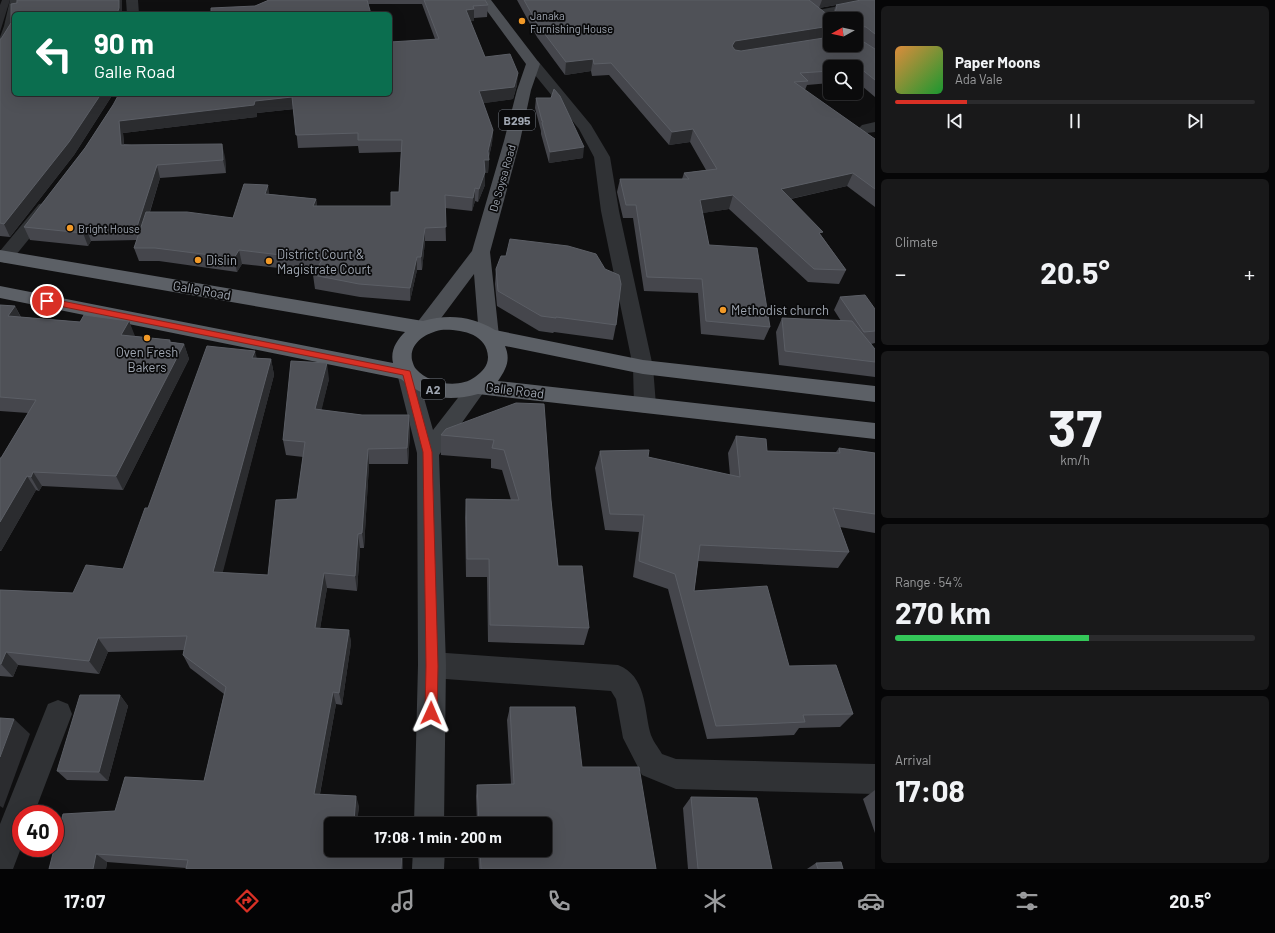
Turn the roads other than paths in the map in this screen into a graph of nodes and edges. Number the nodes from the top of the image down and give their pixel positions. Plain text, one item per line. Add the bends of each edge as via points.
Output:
1 (132, 0) edge
2 (485, 0) edge
3 (15, 2) edge
4 (875, 3) edge
5 (14, 12) edge
6 (133, 12) edge
7 (823, 18) edge
8 (12, 20) edge
9 (0, 47) edge
10 (533, 64) junction
11 (55, 196) edge
12 (481, 252) junction
13 (3, 256) edge
14 (0, 292) edge
15 (423, 328) junction
16 (489, 336) junction
17 (643, 366) junction
18 (407, 373) junction
19 (478, 386) junction
20 (875, 394) edge
21 (645, 405) junction
22 (875, 431) edge
23 (428, 452) junction
24 (432, 666) junction
25 (58, 714) dead end
26 (875, 779) edge
27 (429, 817) edge
28 (429, 857) edge
29 (0, 858) edge
30 (0, 863) edge
31 (428, 869) edge

1 - 6 street
2 - 10 main road
3 - 5 street
4 - 7 street via 813,10
8 - 9 street via 4,43
10 - 12 main road, De Soysa Road / B295
10 - 17 street via 586,128 602,157 610,211
11 - 13 street
12 - 15 main road, De Soysa Road / B295
12 - 16 main road, De Soysa Road / B295
13 - 15 highway, Galle Road
14 - 18 highway, Galle Road / A2
15 - 16 highway, Galle Road via 456,323 473,327
15 - 18 highway, De Soysa Road / B295 via 412,335 402,351 403,366
16 - 17 highway, Galle Road
16 - 19 highway via 498,350 498,363 492,375
17 - 20 highway, Galle Road
17 - 21 street
18 - 19 highway, Galle Road / A2 via 417,382 444,391 458,391
18 - 23 street
19 - 21 highway, Galle Road / A2
19 - 23 street
21 - 22 highway, Galle Road / A2
23 - 24 street
24 - 26 street via 618,678 629,694 637,738 652,765 676,774
24 - 27 street
25 - 29 street
28 - 31 street
29 - 30 street

